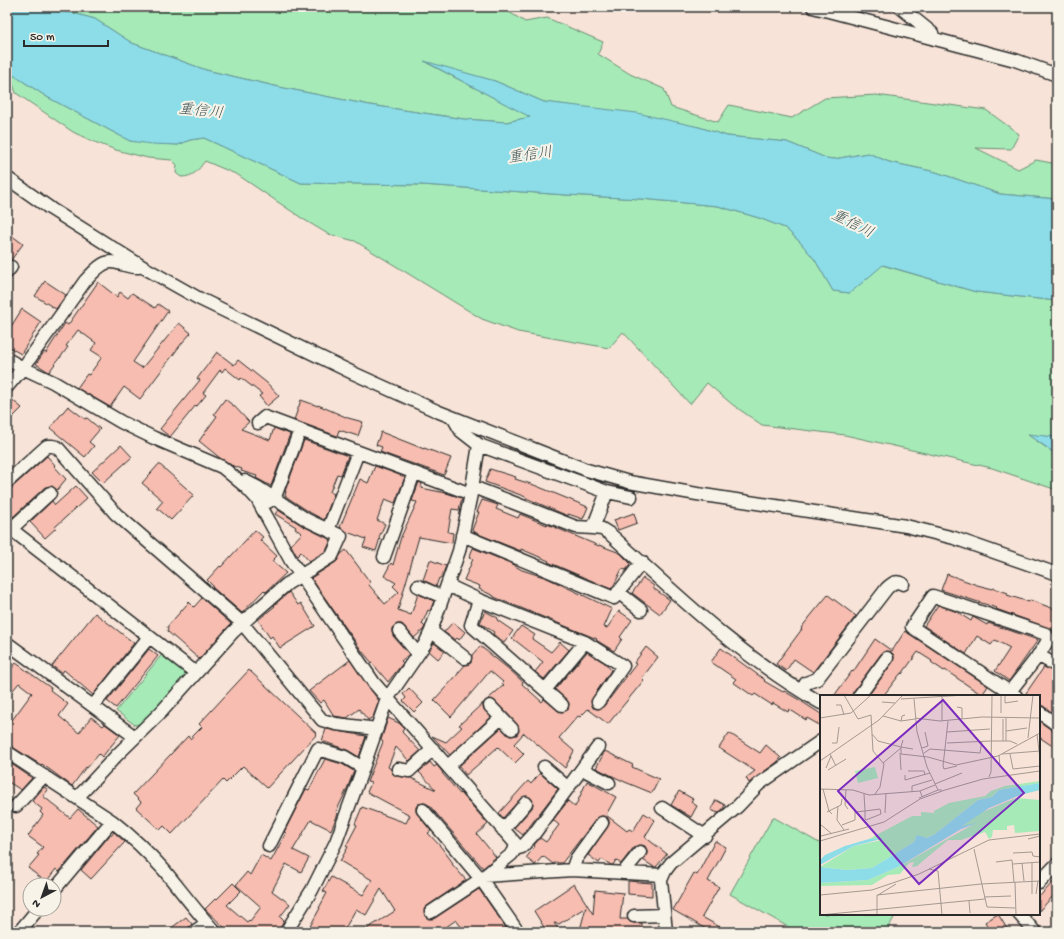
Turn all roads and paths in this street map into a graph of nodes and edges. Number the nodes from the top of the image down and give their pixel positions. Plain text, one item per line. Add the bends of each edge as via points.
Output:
1 (813, 7) edge
2 (900, 7) edge
3 (934, 38) junction
4 (1057, 74) edge
5 (7, 178) edge
6 (143, 267) junction
7 (7, 359) edge
8 (23, 368) junction
9 (7, 387) edge
10 (454, 419) junction
11 (258, 423) dead end
12 (300, 430) junction
13 (479, 445) junction
14 (358, 452) junction
15 (414, 473) junction
16 (235, 478) junction
17 (7, 482) edge
18 (472, 491) junction
19 (607, 492) junction
20 (50, 494) dead end
21 (272, 497) junction
22 (631, 497) dead end
23 (265, 512) junction
24 (9, 527) edge
25 (593, 528) junction
26 (328, 530) junction
27 (462, 535) junction
28 (384, 557) dead end
29 (642, 562) junction
30 (1057, 574) edge
31 (301, 575) junction
32 (903, 584) dead end
33 (447, 585) junction
34 (418, 586) dead end
35 (618, 592) junction
36 (443, 597) junction
37 (479, 600) junction
38 (641, 610) dead end
39 (242, 623) junction
40 (399, 631) dead end
41 (431, 631) junction
42 (149, 637) junction
43 (585, 642) junction
44 (7, 643) edge
45 (418, 654) junction
46 (1038, 655) junction
47 (465, 658) dead end
48 (886, 665) dead end
49 (1057, 666) edge
50 (196, 673) junction
51 (545, 690) junction
52 (800, 691) junction
53 (859, 695) edge
54 (1011, 695) edge
55 (387, 699) junction
56 (598, 702) dead end
57 (820, 702) edge
58 (562, 705) dead end
59 (93, 706) junction
60 (490, 706) dead end
61 (1040, 713) edge
62 (501, 718) junction
63 (1057, 725) edge
64 (377, 729) junction
65 (512, 729) dead end
66 (135, 737) junction
67 (820, 742) edge
68 (598, 747) dead end
69 (432, 750) junction
70 (7, 752) edge
71 (448, 766) junction
72 (544, 767) dead end
73 (363, 768) junction
74 (398, 768) dead end
75 (582, 769) junction
76 (44, 776) junction
77 (609, 783) dead end
78 (568, 788) junction
79 (77, 798) junction
80 (526, 803) dead end
81 (16, 806) dead end
82 (662, 808) dead end
83 (423, 810) dead end
84 (112, 821) junction
85 (602, 823) dead end
86 (503, 830) junction
87 (705, 836) junction
88 (269, 846) dead end
89 (515, 849) junction
90 (640, 852) dead end
91 (1057, 864) edge
92 (572, 870) junction
93 (623, 873) junction
94 (663, 875) junction
95 (482, 878) junction
96 (62, 880) edge
97 (1040, 882) edge
98 (431, 912) dead end
99 (664, 915) junction
100 (1020, 915) edge
101 (634, 916) dead end
102 (31, 917) edge
103 (206, 923) junction
104 (19, 932) edge
105 (194, 932) edge
106 (215, 932) edge
107 (286, 932) edge
108 (518, 932) edge
109 (666, 932) edge
110 (1035, 932) edge

1 - 3 street
2 - 3 street via 932,33
3 - 4 street
5 - 6 street
6 - 8 street via 131,268 112,262 100,267 85,281
6 - 10 street via 198,298
7 - 8 street
8 - 9 street
8 - 16 street via 53,382 127,425 222,467
10 - 13 street via 461,431
10 - 30 street via 587,470 629,482 906,526 954,538
11 - 12 street via 265,417
12 - 14 street
12 - 21 street via 276,494
13 - 18 street
13 - 19 street
14 - 15 street
14 - 26 street
15 - 18 street
15 - 28 street
16 - 21 street
16 - 23 street via 257,499
17 - 39 street via 48,446 57,448 120,518
18 - 25 street via 576,527
18 - 27 street
19 - 22 street
19 - 25 street
20 - 24 street
21 - 23 street via 266,504
21 - 26 street via 307,520
23 - 31 street via 290,561
24 - 42 street
25 - 29 street via 602,529 610,534
26 - 31 street via 340,536 332,556
27 - 33 street
27 - 35 street via 614,598
29 - 35 street
29 - 52 street via 737,646
31 - 39 street via 273,594
31 - 55 street
32 - 52 street via 895,582 887,588 817,679 806,683
33 - 36 street
33 - 37 street
34 - 36 street
35 - 38 street
36 - 41 street
37 - 43 street
37 - 51 street via 471,625
39 - 50 street
39 - 64 street via 322,720
40 - 45 street
41 - 45 street
41 - 47 street
42 - 50 street
42 - 59 street
43 - 51 street
43 - 56 street via 623,666
44 - 59 street
45 - 55 street
46 - 49 street
46 - 54 street
46 - 54 street via 1048,642 1046,634 933,596 912,627
48 - 53 street
50 - 66 street
51 - 58 street
52 - 57 street
55 - 64 street
55 - 69 street
59 - 66 street
60 - 62 street
61 - 63 street
62 - 65 street
62 - 71 street
64 - 73 street
66 - 79 street
67 - 87 street via 759,784
68 - 75 street
69 - 71 street
69 - 74 street via 409,771
70 - 76 street
71 - 86 street
72 - 78 street
73 - 88 street via 345,757 318,749 316,768
73 - 107 street via 336,842 312,890
75 - 77 street
75 - 78 street
76 - 79 street
76 - 81 street
78 - 89 street via 534,834 522,847
79 - 84 street
80 - 86 street
82 - 87 street
83 - 95 street
84 - 96 street
84 - 103 street via 154,860
85 - 92 street via 576,860
86 - 89 street via 515,843
87 - 94 street via 671,863
89 - 95 street
90 - 93 street
91 - 97 street
92 - 93 street
92 - 95 street
93 - 94 street
94 - 99 street via 661,880
95 - 98 street
95 - 108 street
99 - 101 street
99 - 109 street
100 - 110 street
102 - 104 street
103 - 105 street
103 - 106 street

